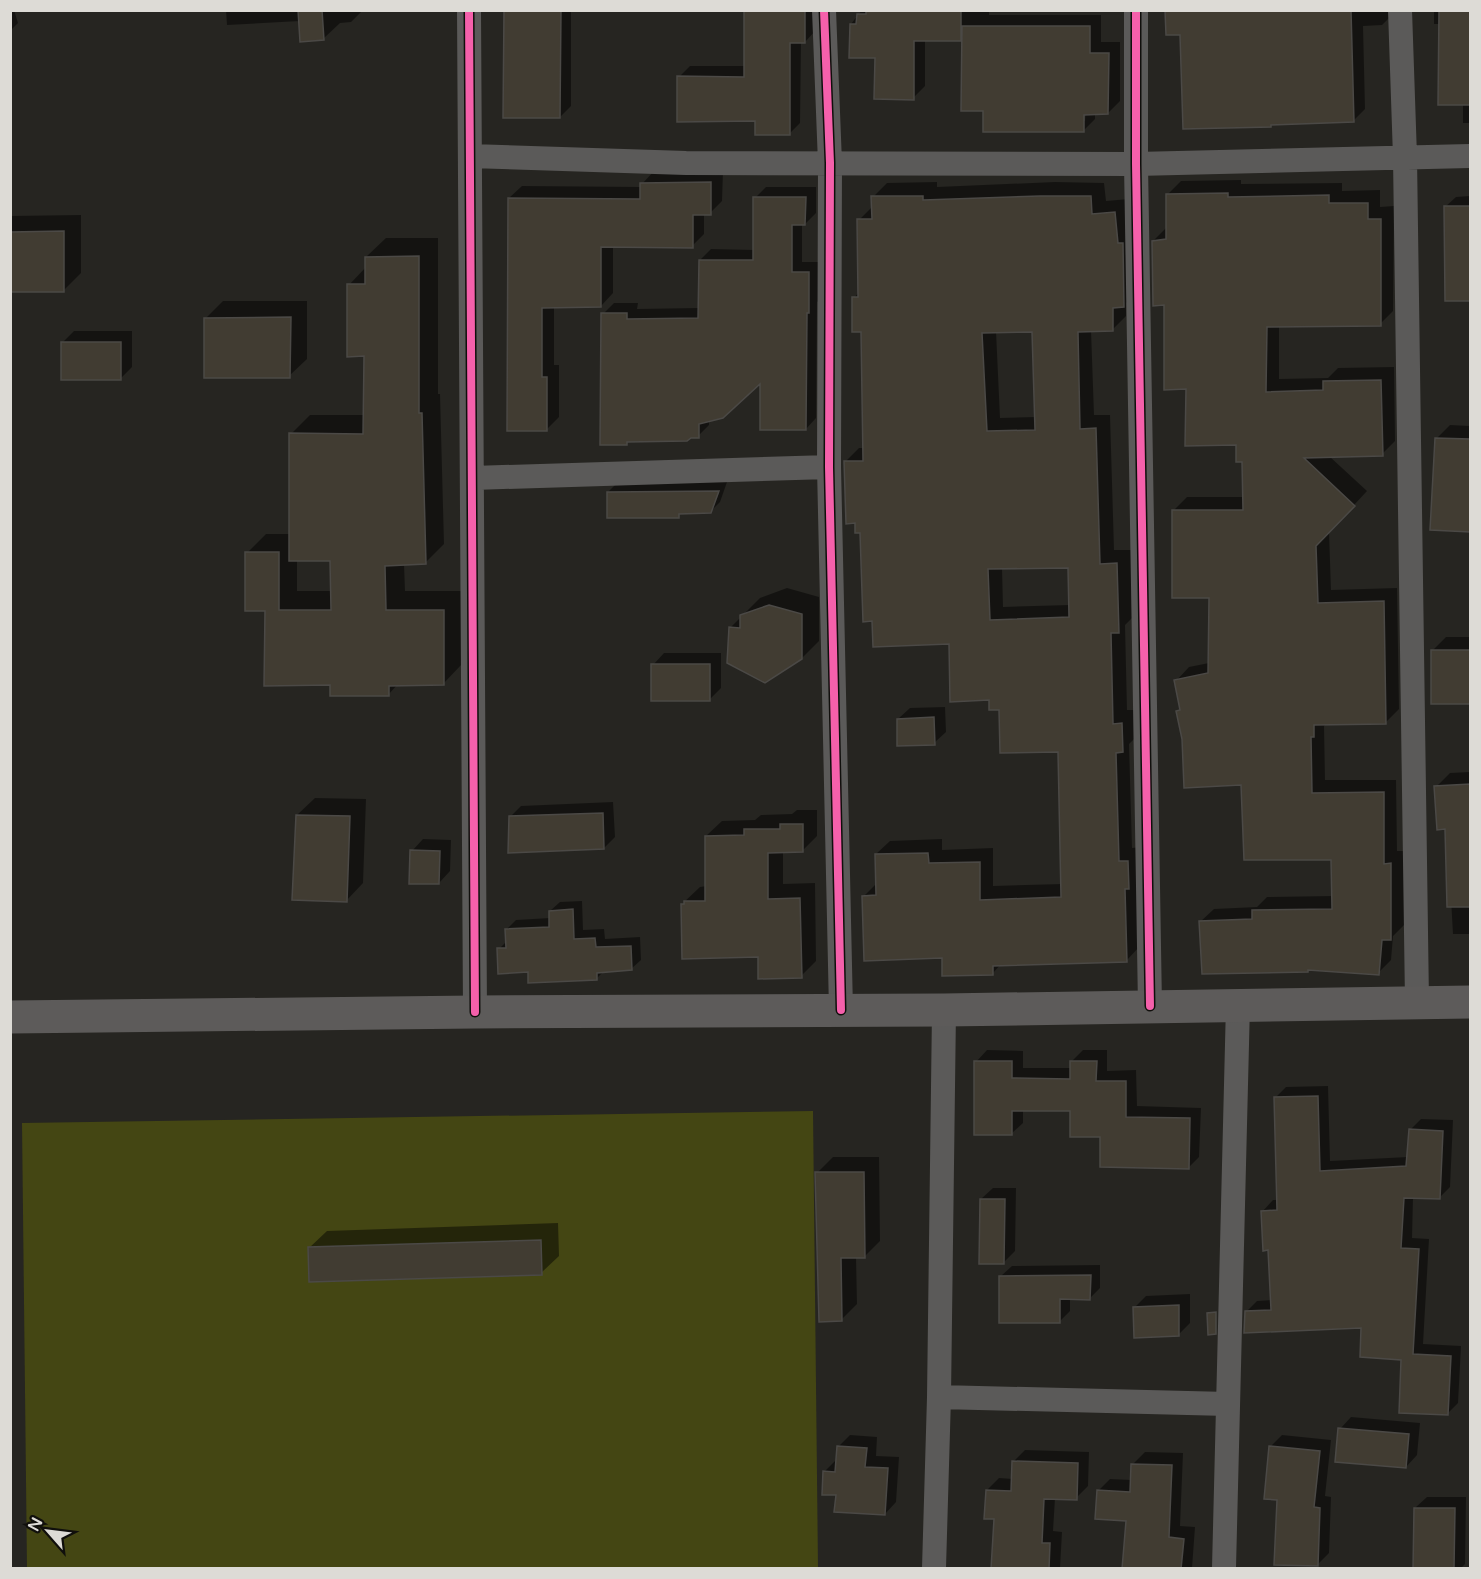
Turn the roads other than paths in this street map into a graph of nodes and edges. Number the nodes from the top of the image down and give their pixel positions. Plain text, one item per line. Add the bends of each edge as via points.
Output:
1 (470, 10) edge
2 (824, 10) edge
3 (1136, 10) edge
4 (1400, 10) edge
5 (470, 156) junction
6 (1470, 156) edge
7 (1405, 157) junction
8 (830, 163) junction
9 (1136, 164) junction
10 (829, 467) junction
11 (473, 478) junction
12 (1417, 1002) junction
13 (1470, 1002) edge
14 (1238, 1004) junction
15 (1150, 1006) junction
16 (842, 1010) junction
17 (944, 1010) junction
18 (475, 1012) junction
19 (10, 1017) edge
20 (939, 1397) junction
21 (1228, 1404) junction
22 (934, 1569) edge
23 (1224, 1569) edge

1 - 5 street
2 - 8 street
3 - 9 street
4 - 7 street
5 - 8 street via 686,164
5 - 11 street
6 - 7 street
7 - 9 street
7 - 12 street
8 - 9 street
8 - 10 street
9 - 15 street
10 - 11 street
10 - 16 street
11 - 18 street
12 - 13 main road
12 - 14 main road
14 - 15 main road
14 - 21 street
15 - 17 main road
16 - 17 main road
16 - 18 main road
17 - 20 street
18 - 19 main road
20 - 21 street
20 - 22 street
21 - 23 street

